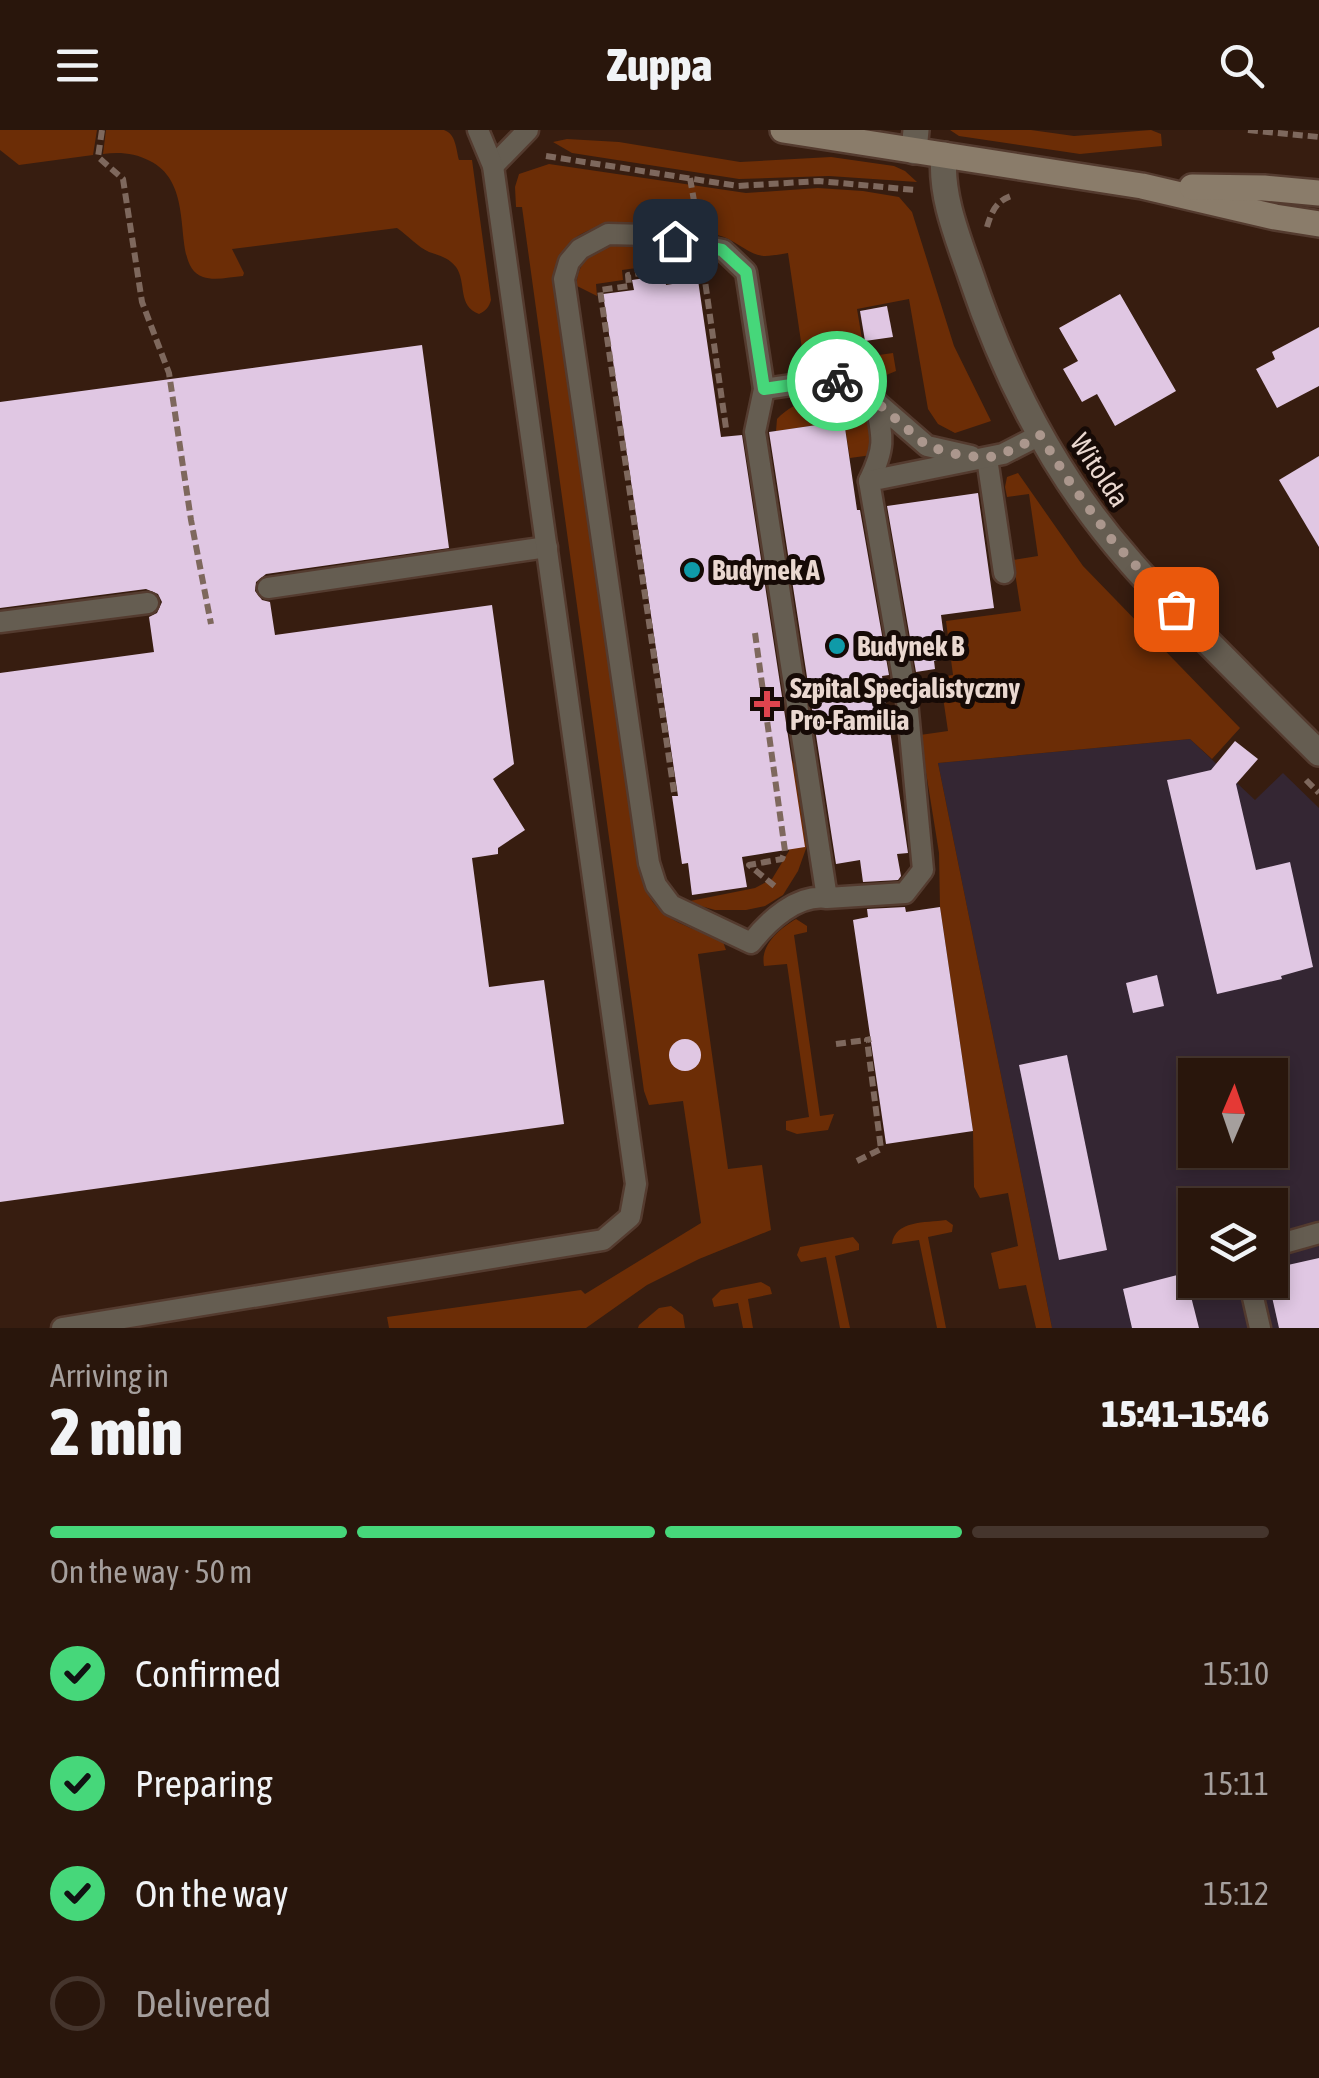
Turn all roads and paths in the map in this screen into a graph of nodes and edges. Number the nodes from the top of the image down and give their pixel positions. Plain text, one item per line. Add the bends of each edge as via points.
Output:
1 (102, 130) edge
2 (478, 130) edge
3 (528, 130) edge
4 (783, 130) edge
5 (1248, 130) edge
6 (1319, 137) edge
7 (915, 140) edge
8 (944, 155) junction
9 (493, 166) junction
10 (1142, 186) junction
11 (1319, 193) edge
12 (1319, 224) edge
13 (764, 389) junction
14 (875, 400) junction
15 (1040, 435) junction
16 (728, 446) dead end
17 (987, 458) junction
18 (869, 481) junction
19 (546, 547) junction
20 (1004, 573) dead end
21 (268, 588) dead end
22 (148, 603) dead end
23 (752, 618) dead end
24 (0, 622) edge
25 (211, 624) dead end
26 (1316, 744) edge
27 (674, 792) dead end
28 (827, 898) junction
29 (792, 907) junction
30 (836, 1044) dead end
31 (857, 1161) dead end
32 (1319, 1232) edge
33 (1288, 1242) edge
34 (1253, 1298) edge
35 (62, 1328) edge
36 (1260, 1328) edge

1 - 25 path via 98,157 123,179 142,302 169,374
2 - 9 lane
3 - 9 lane
4 - 7 street
5 - 6 path
7 - 8 street
8 - 10 street
8 - 15 street, Witolda via 942,174 957,235 991,335
9 - 19 lane
10 - 11 street
10 - 12 street
13 - 14 lane via 852,381
13 - 28 lane via 756,432
13 - 29 lane via 746,272 722,250 608,234 569,262 564,279 656,885 670,904 751,943
14 - 17 lane via 927,446
14 - 18 lane via 883,444
15 - 17 lane
15 - 26 street, Witolda via 1128,560
16 - 27 path via 704,274 670,279 668,268 628,275 629,286 600,290
17 - 18 lane
17 - 20 lane
18 - 28 lane via 907,702 923,870 904,893
19 - 21 lane
19 - 35 lane via 636,1184 630,1217 603,1240
22 - 24 lane
23 - 29 path via 786,851 782,858 749,865
28 - 29 lane
30 - 31 path via 869,1040 881,1149
32 - 33 lane
34 - 36 lane

